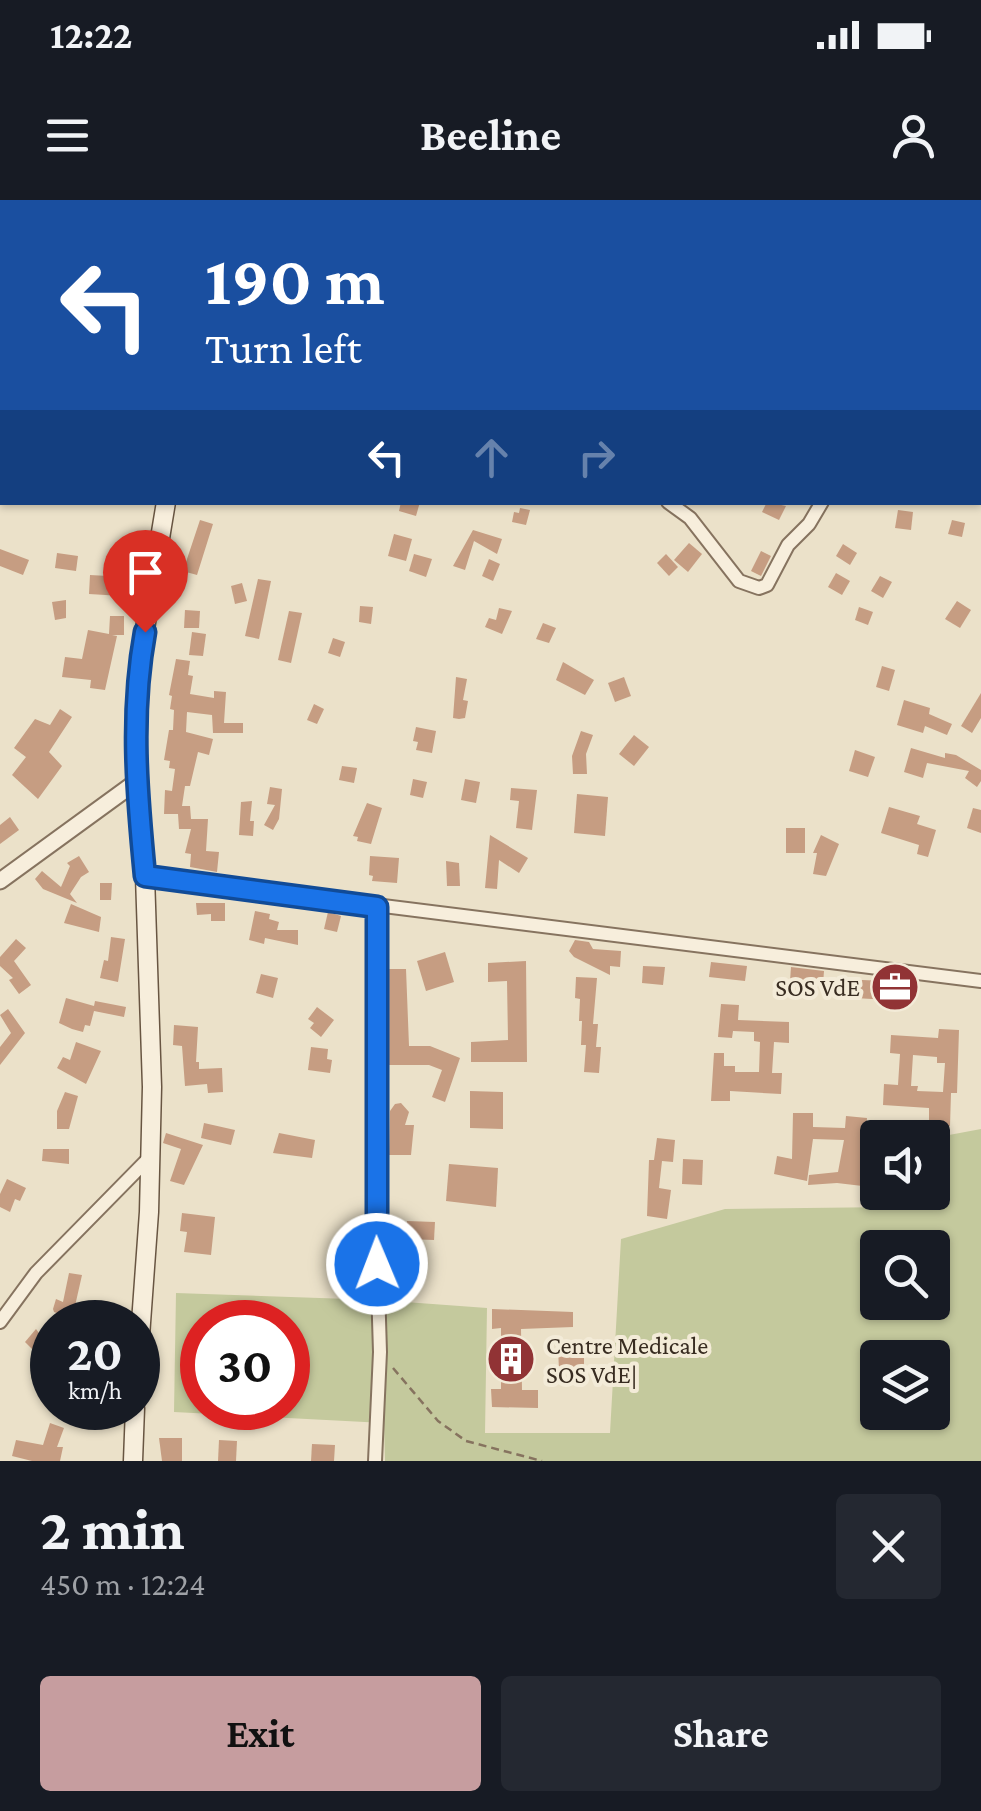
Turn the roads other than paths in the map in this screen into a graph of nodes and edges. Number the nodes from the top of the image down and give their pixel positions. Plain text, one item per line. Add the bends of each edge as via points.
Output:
1 (166, 505) edge
2 (672, 505) edge
3 (820, 505) edge
4 (136, 782) junction
5 (145, 876) junction
6 (0, 881) edge
7 (377, 907) junction
8 (981, 981) edge
9 (151, 1156) junction
10 (142, 1300) edge
11 (0, 1322) edge
12 (134, 1430) edge
13 (133, 1461) edge
14 (375, 1461) edge

1 - 4 main road via 139,666
2 - 3 street via 740,581 758,588 768,585 788,545
4 - 5 main road
4 - 6 street
5 - 7 street
5 - 9 main road
7 - 8 street
7 - 14 street
9 - 10 main road
9 - 11 street via 36,1273
12 - 13 main road

